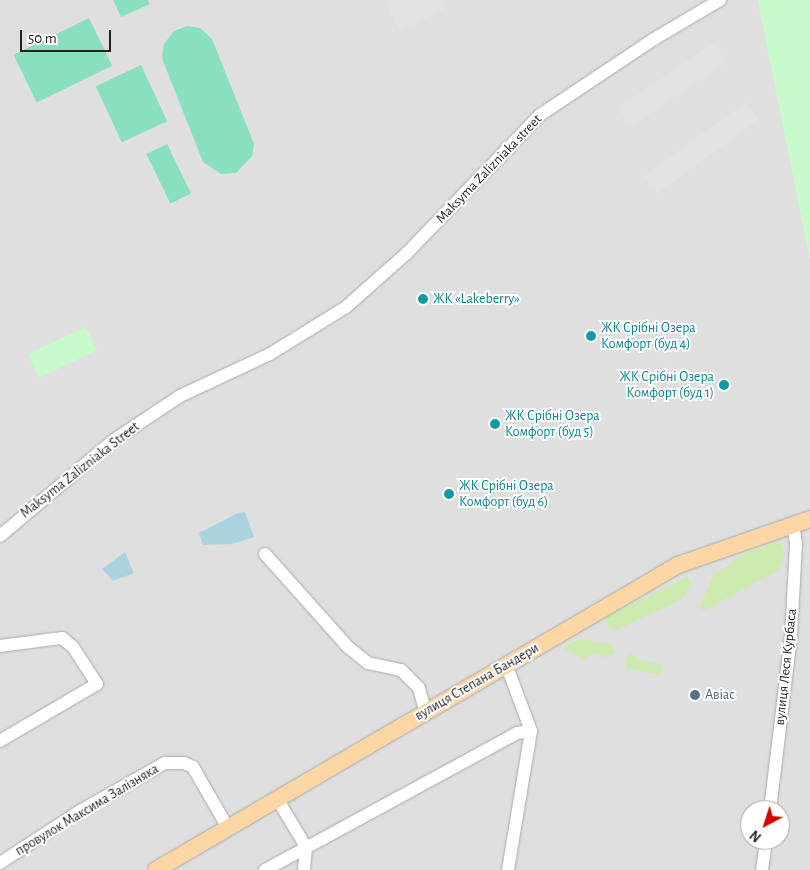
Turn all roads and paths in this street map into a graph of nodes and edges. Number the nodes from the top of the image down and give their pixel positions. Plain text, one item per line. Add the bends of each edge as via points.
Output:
1 (720, 0) edge
2 (810, 519) edge
3 (793, 523) junction
4 (0, 536) edge
5 (265, 554) dead end
6 (0, 646) edge
7 (506, 664) junction
8 (425, 711) junction
9 (531, 731) junction
10 (0, 741) edge
11 (278, 800) junction
12 (771, 800) edge
13 (228, 828) junction
14 (306, 847) junction
15 (765, 850) edge
16 (0, 863) edge
17 (156, 870) edge
18 (264, 870) edge
19 (304, 870) edge
20 (508, 870) edge
21 (762, 870) edge

1 - 4 street, Maksyma Zalizniaka street via 540,114 407,253 346,307 270,354 180,396 114,440
2 - 3 main road, вулиця Степана Бандери
3 - 7 main road, вулиця Степана Бандери via 678,566
3 - 12 street, вулиця Леся Курбаса via 796,544 791,636
5 - 8 street via 348,647 368,663 401,670 419,688
6 - 10 street via 62,638 73,647 97,684
7 - 8 main road, вулиця Степана Бандери
7 - 9 street
8 - 11 main road, вулиця Степана Бандери
9 - 14 street via 517,733
9 - 20 street
11 - 13 main road, вулиця Степана Бандери
11 - 14 street
13 - 16 street, провулок Максима Залізняка via 193,768 184,762 165,763
13 - 17 main road, вулиця Степана Бандери
14 - 18 street
14 - 19 street
15 - 21 street

